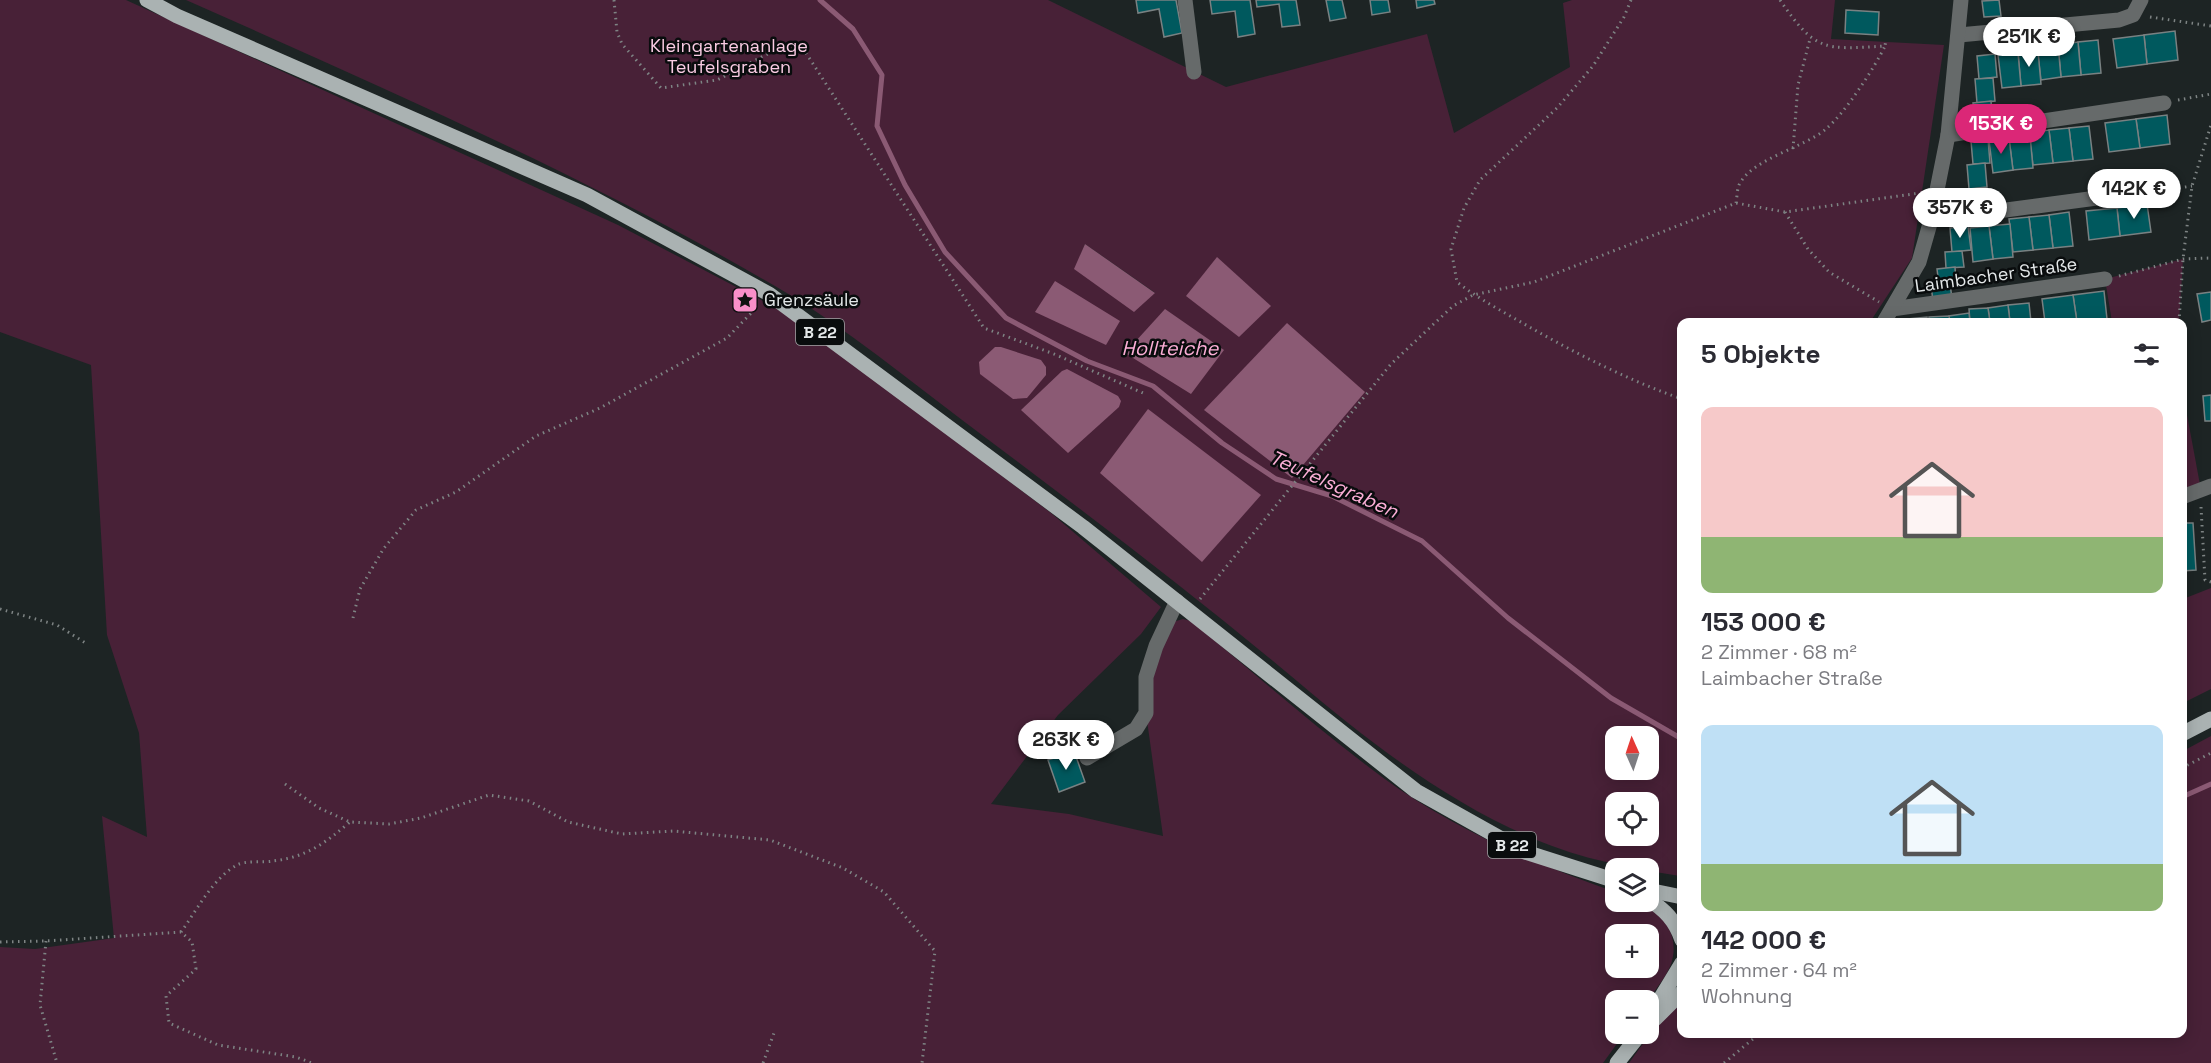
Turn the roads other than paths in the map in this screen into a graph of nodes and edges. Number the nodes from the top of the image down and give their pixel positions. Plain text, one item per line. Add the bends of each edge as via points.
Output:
1 (147, 0) edge
2 (1185, 0) edge
3 (1961, 0) edge
4 (2141, 0) edge
5 (1959, 35) junction
6 (1194, 72) dead end
7 (2164, 103) road end
8 (1948, 135) junction
9 (2164, 189) dead end
10 (1931, 220) junction
11 (2105, 279) road end
12 (1892, 309) junction
13 (1886, 318) edge
14 (2206, 488) edge
15 (2187, 494) edge
16 (1177, 601) junction
17 (2211, 719) edge
18 (2187, 731) edge
19 (1087, 758) dead end
20 (1605, 878) edge
21 (1659, 892) edge
22 (1677, 896) edge
23 (1659, 906) edge
24 (1677, 930) edge
25 (1677, 971) edge
26 (1677, 997) edge
27 (1659, 1001) edge
28 (1659, 1014) edge
29 (1632, 1044) edge
30 (1617, 1063) edge

1 - 16 main road, B 22 via 587,195 769,294 1083,526
2 - 6 street
3 - 5 street, Laimbacher Straße
4 - 5 street via 2133,15 2103,23
5 - 8 street, Laimbacher Straße
7 - 8 street
8 - 10 street, Laimbacher Straße
9 - 10 street
10 - 12 street, Laimbacher Straße via 1919,262
11 - 12 street, Laimbacher Straße
12 - 13 street, Laimbacher Straße
14 - 15 street
16 - 19 street via 1146,677 1146,712 1136,729
16 - 20 main road, B 22 via 1416,791 1524,852
17 - 18 main road
21 - 22 main road
23 - 24 main road
25 - 27 main road
26 - 28 main road
29 - 30 main road

